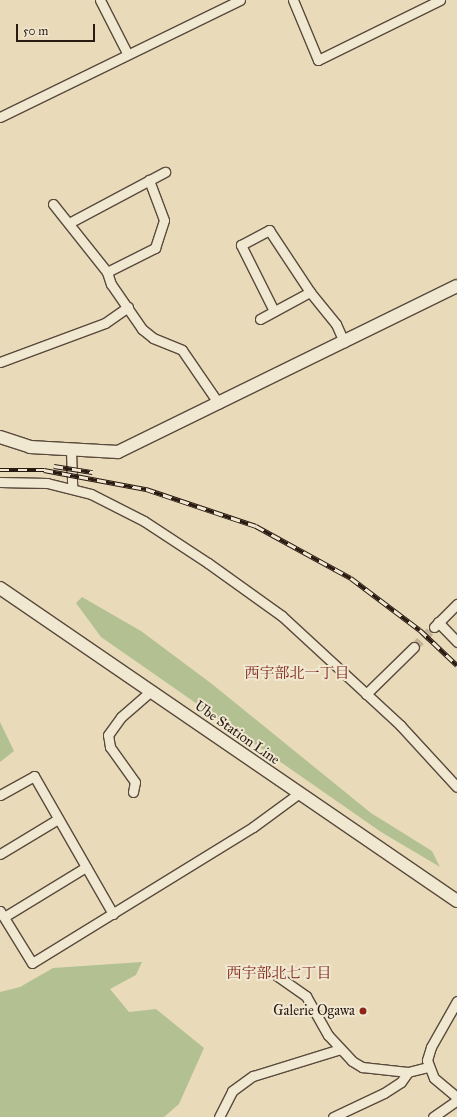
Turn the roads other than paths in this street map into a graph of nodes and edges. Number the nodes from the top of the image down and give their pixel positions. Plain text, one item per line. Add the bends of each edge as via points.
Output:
1 (100, 0) edge
2 (240, 0) edge
3 (293, 0) edge
4 (440, 0) edge
5 (127, 53) junction
6 (0, 117) edge
7 (165, 172) dead end
8 (150, 180) junction
9 (53, 204) dead end
10 (69, 223) junction
11 (107, 272) junction
12 (457, 286) edge
13 (310, 292) junction
14 (128, 308) junction
15 (274, 311) junction
16 (260, 319) dead end
17 (344, 342) junction
18 (0, 362) edge
19 (219, 404) junction
20 (0, 437) edge
21 (71, 450) junction
22 (0, 482) edge
23 (72, 488) junction
24 (0, 588) edge
25 (457, 604) edge
26 (457, 642) edge
27 (414, 647) tunnel mouth
28 (151, 691) junction
29 (366, 694) junction
30 (457, 787) edge
31 (133, 792) dead end
32 (298, 794) junction
33 (0, 796) edge
34 (58, 819) junction
35 (0, 854) edge
36 (86, 867) junction
37 (457, 901) edge
38 (2, 914) edge
39 (113, 914) junction
40 (276, 975) dead end
41 (457, 1001) edge
42 (340, 1048) junction
43 (428, 1067) junction
44 (408, 1072) junction
45 (457, 1099) edge
46 (219, 1117) edge
47 (333, 1117) edge
48 (433, 1117) edge

1 - 5 street
2 - 5 street
3 - 4 street via 318,60
5 - 6 street
7 - 8 street
8 - 10 street
8 - 11 street via 164,220 155,248
9 - 10 street
10 - 11 street
11 - 14 street
12 - 17 main road
13 - 15 street
13 - 15 street via 269,230 241,245
13 - 17 street via 336,324
14 - 18 street via 105,323
14 - 19 street via 152,338 182,350
15 - 16 street
17 - 19 main road
19 - 21 main road via 118,452
20 - 21 main road via 17,445
21 - 23 street
22 - 23 street via 26,481
23 - 29 street via 125,510 208,562 282,616
24 - 28 main road, Ube Station Line
25 - 26 street via 436,624
27 - 29 street
28 - 31 street via 121,717 108,735 110,747 135,782
28 - 32 main road, Ube Station Line
29 - 30 street
32 - 37 main road, Ube Station Line
32 - 39 street via 253,827
33 - 34 street via 34,776
34 - 35 street
34 - 36 street
36 - 38 street
36 - 39 street
38 - 39 street via 32,963
40 - 42 street via 306,996
41 - 43 street via 431,1047
42 - 44 street via 362,1067
42 - 46 street via 253,1076 232,1091
43 - 44 street
43 - 45 street via 434,1078
44 - 47 street via 401,1082 384,1093
45 - 48 street

